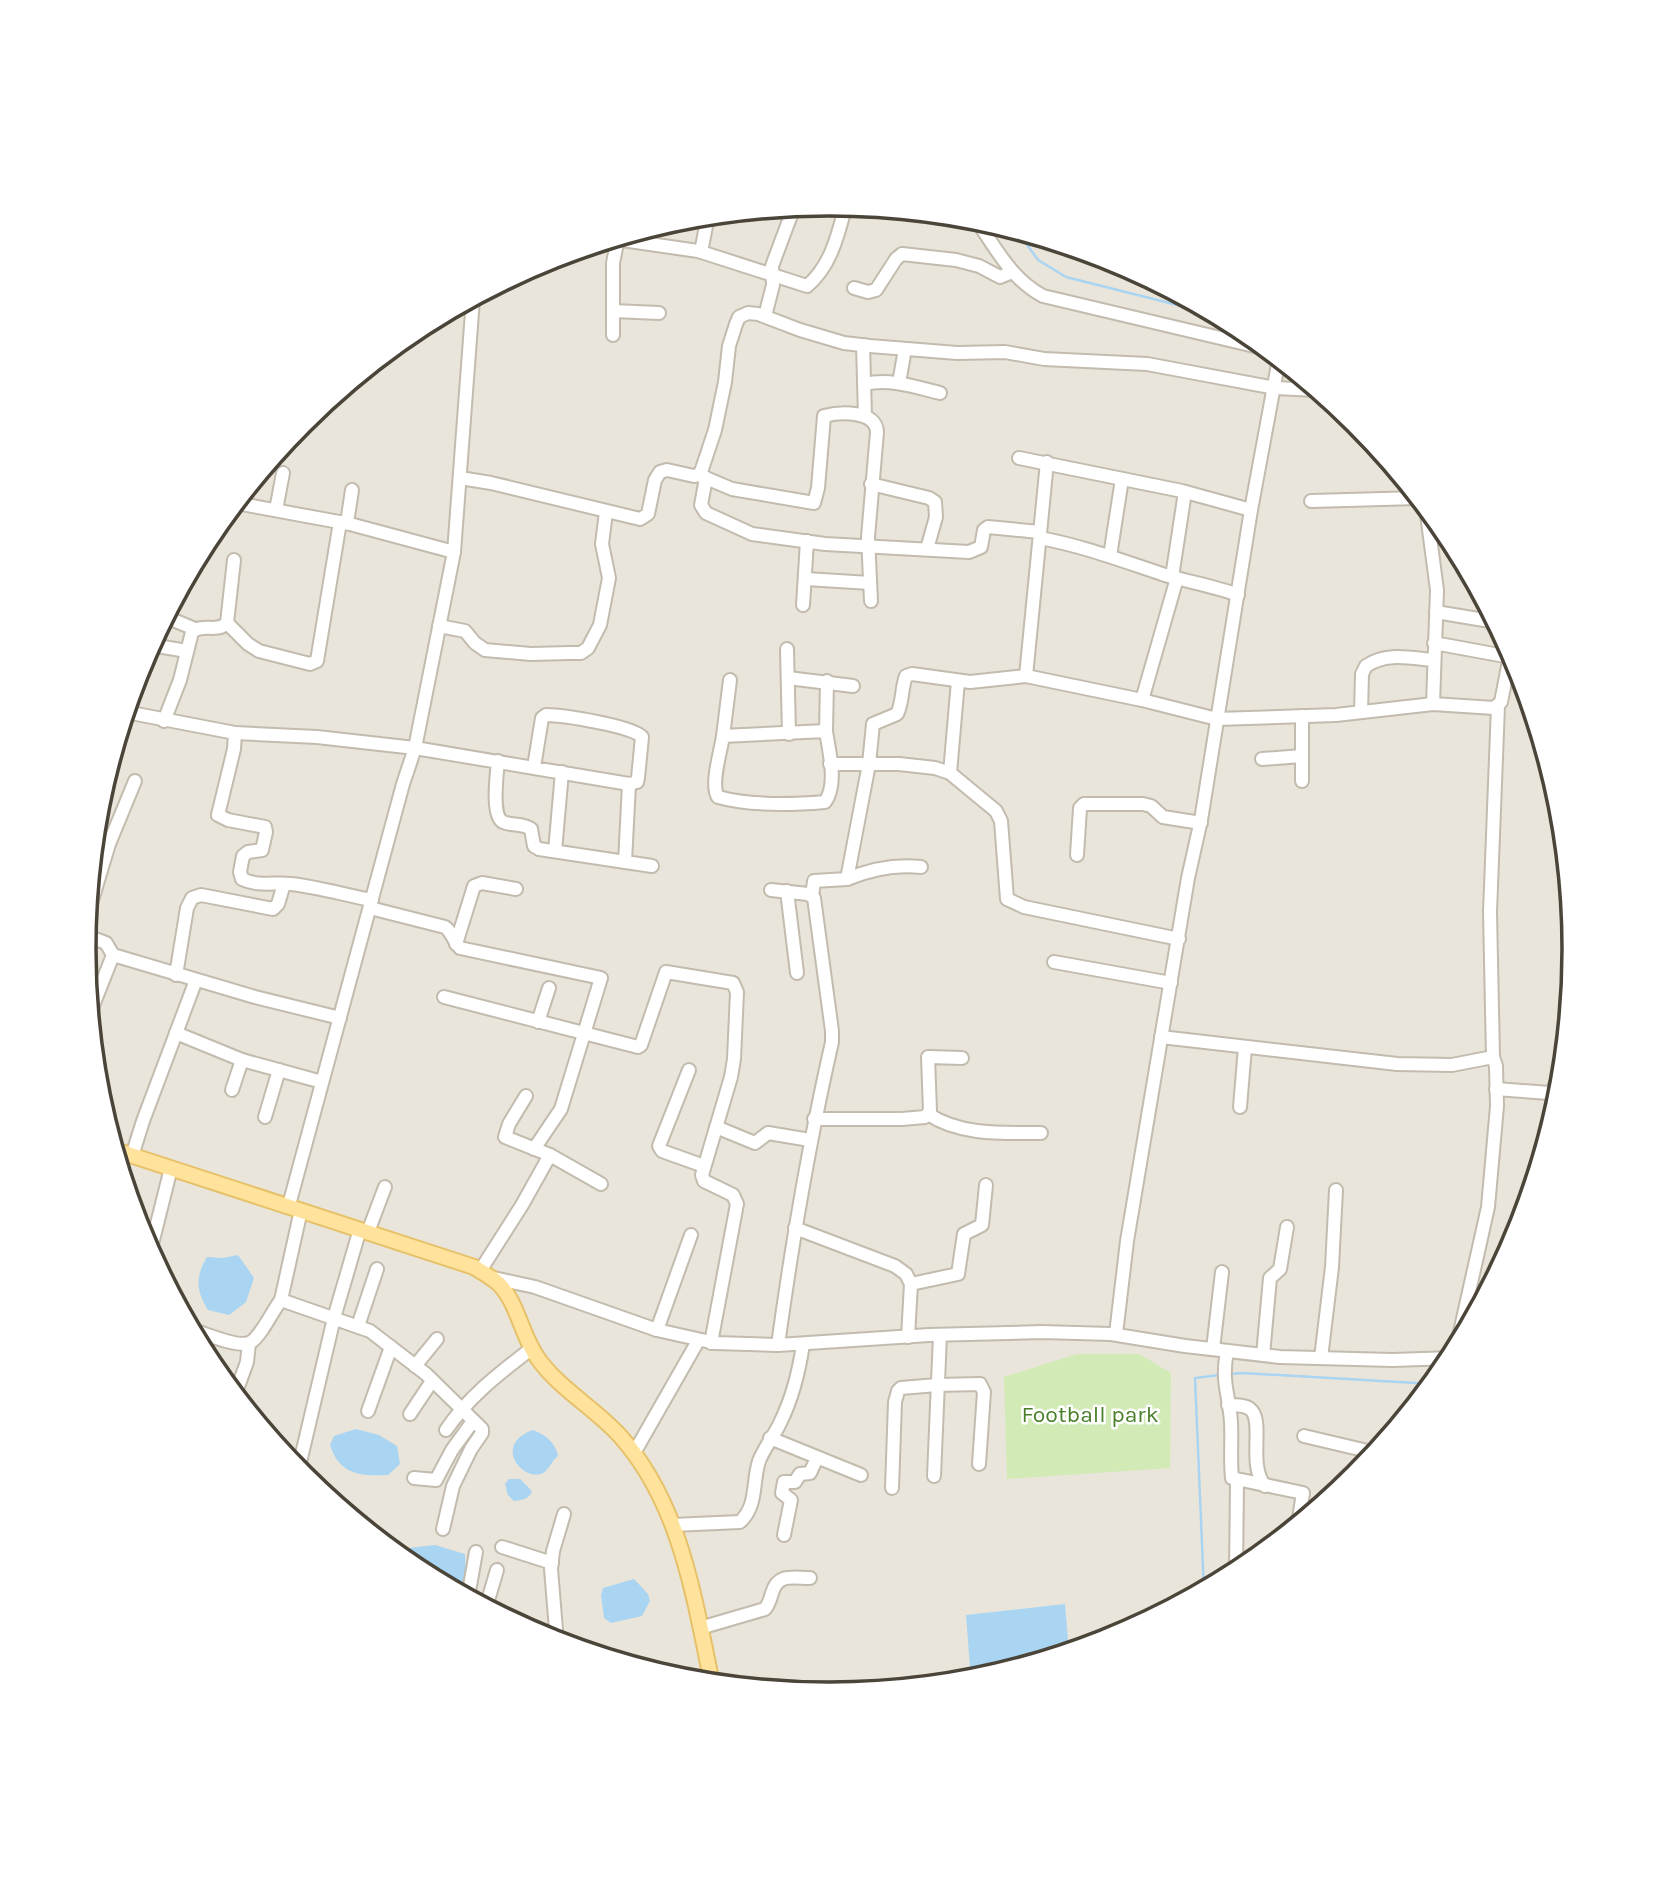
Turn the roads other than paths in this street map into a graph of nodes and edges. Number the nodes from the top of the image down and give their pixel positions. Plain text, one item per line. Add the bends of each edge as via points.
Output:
1 (843, 217) edge
2 (790, 218) edge
3 (706, 227) edge
4 (985, 233) edge
5 (637, 242) edge
6 (615, 248) edge
7 (701, 252) junction
8 (1012, 272) junction
9 (772, 274) junction
10 (855, 288) dead end
11 (472, 309) edge
12 (613, 311) junction
13 (659, 313) dead end
14 (765, 316) junction
15 (613, 335) dead end
16 (1241, 343) edge
17 (863, 345) junction
18 (905, 349) junction
19 (1278, 369) edge
20 (899, 383) junction
21 (864, 384) junction
22 (1275, 388) junction
23 (1302, 389) edge
24 (940, 393) dead end
25 (865, 416) junction
26 (1019, 458) dead end
27 (1047, 463) junction
28 (283, 473) dead end
29 (702, 476) junction
30 (460, 478) junction
31 (1122, 479) junction
32 (871, 485) junction
33 (352, 490) dead end
34 (1185, 492) junction
35 (1407, 498) edge
36 (1311, 501) dead end
37 (247, 505) edge
38 (276, 510) junction
39 (1251, 510) junction
40 (606, 512) junction
41 (343, 522) junction
42 (1429, 528) edge
43 (1040, 535) junction
44 (807, 541) junction
45 (869, 546) junction
46 (927, 549) junction
47 (454, 552) junction
48 (1110, 556) junction
49 (234, 560) dead end
50 (1175, 577) junction
51 (806, 579) junction
52 (870, 583) junction
53 (1238, 595) junction
54 (871, 601) dead end
55 (803, 605) dead end
56 (1436, 612) junction
57 (175, 620) edge
58 (1484, 620) edge
59 (227, 622) junction
60 (439, 626) junction
61 (195, 628) junction
62 (1434, 643) junction
63 (162, 647) edge
64 (787, 649) dead end
65 (187, 651) junction
66 (1499, 652) edge
67 (1433, 660) junction
68 (1507, 668) edge
69 (1026, 676) junction
70 (788, 678) junction
71 (730, 680) dead end
72 (827, 681) junction
73 (958, 681) junction
74 (853, 686) dead end
75 (1142, 700) junction
76 (1433, 704) junction
77 (1498, 706) junction
78 (1361, 712) junction
79 (135, 714) edge
80 (1302, 716) junction
81 (1217, 719) junction
82 (164, 721) junction
83 (826, 732) junction
84 (235, 733) junction
85 (789, 734) junction
86 (723, 736) junction
87 (415, 748) junction
88 (1302, 756) junction
89 (1262, 760) dead end
90 (498, 761) junction
91 (830, 764) junction
92 (869, 764) junction
93 (534, 767) junction
94 (562, 772) junction
95 (950, 774) junction
96 (135, 781) dead end
97 (1302, 781) dead end
98 (629, 784) junction
99 (1200, 823) junction
100 (555, 851) junction
101 (1077, 855) dead end
102 (625, 862) junction
103 (652, 866) dead end
104 (921, 867) dead end
105 (101, 869) edge
106 (847, 879) junction
107 (284, 884) junction
108 (516, 889) dead end
109 (771, 890) dead end
110 (787, 891) junction
111 (812, 896) junction
112 (371, 904) junction
113 (96, 939) edge
114 (1179, 939) junction
115 (456, 944) junction
116 (113, 956) junction
117 (1054, 962) dead end
118 (797, 973) dead end
119 (176, 975) junction
120 (196, 980) junction
121 (1171, 983) junction
122 (549, 988) dead end
123 (98, 994) edge
124 (444, 997) dead end
125 (340, 1018) junction
126 (538, 1022) junction
127 (176, 1033) junction
128 (584, 1034) junction
129 (1161, 1037) junction
130 (1245, 1047) junction
131 (1493, 1057) junction
132 (962, 1058) dead end
133 (242, 1060) junction
134 (279, 1070) junction
135 (689, 1070) dead end
136 (322, 1082) junction
137 (1496, 1089) junction
138 (232, 1090) dead end
139 (1549, 1093) edge
140 (526, 1096) dead end
141 (1240, 1107) dead end
142 (928, 1114) junction
143 (265, 1117) dead end
144 (814, 1119) junction
145 (716, 1127) junction
146 (1041, 1133) dead end
147 (810, 1140) junction
148 (534, 1149) junction
149 (125, 1154) edge
150 (550, 1155) junction
151 (132, 1156) junction
152 (704, 1166) junction
153 (172, 1168) junction
154 (601, 1184) dead end
155 (986, 1185) dead end
156 (385, 1186) dead end
157 (1336, 1190) dead end
158 (295, 1207) junction
159 (1287, 1227) dead end
160 (794, 1228) junction
161 (364, 1231) junction
162 (154, 1235) edge
163 (691, 1236) dead end
164 (377, 1269) dead end
165 (1222, 1272) dead end
166 (484, 1274) junction
167 (911, 1284) junction
168 (281, 1300) junction
169 (334, 1318) junction
170 (1464, 1318) edge
171 (358, 1326) junction
172 (657, 1329) junction
173 (205, 1334) edge
174 (940, 1335) junction
175 (1116, 1335) junction
176 (908, 1337) junction
177 (437, 1339) dead end
178 (705, 1342) junction
179 (249, 1343) junction
180 (803, 1344) junction
181 (778, 1346) junction
182 (391, 1347) junction
183 (532, 1348) junction
184 (1213, 1349) junction
185 (1227, 1351) junction
186 (1264, 1355) junction
187 (1321, 1358) junction
188 (1438, 1358) edge
189 (415, 1366) junction
190 (432, 1381) junction
191 (239, 1384) edge
192 (937, 1385) junction
193 (1228, 1405) junction
194 (460, 1409) junction
195 (368, 1411) dead end
196 (410, 1414) dead end
197 (472, 1421) junction
198 (446, 1430) dead end
199 (1304, 1436) dead end
200 (771, 1438) junction
201 (1365, 1450) edge
202 (634, 1453) junction
203 (301, 1458) edge
204 (817, 1458) junction
205 (979, 1464) dead end
206 (861, 1475) dead end
207 (934, 1476) dead end
208 (414, 1478) dead end
209 (1237, 1481) junction
210 (1265, 1486) junction
211 (892, 1488) dead end
212 (1300, 1511) edge
213 (564, 1514) dead end
214 (673, 1525) junction
215 (443, 1528) dead end
216 (784, 1535) dead end
217 (502, 1547) dead end
218 (475, 1552) dead end
219 (1236, 1560) edge
220 (552, 1563) junction
221 (497, 1570) dead end
222 (810, 1578) dead end
223 (469, 1588) edge
224 (489, 1598) edge
225 (700, 1628) junction
226 (556, 1630) edge
227 (710, 1672) edge

1 - 9 street via 830,256 811,284 804,286
2 - 9 street
3 - 7 street
4 - 8 street
5 - 7 street
6 - 12 street
7 - 9 street
8 - 10 street via 1000,277 956,260 902,254 876,290
8 - 16 street via 1050,298
9 - 14 street
11 - 30 street
12 - 13 street
12 - 15 street
14 - 17 street
14 - 29 street via 748,313 736,324
17 - 18 street
17 - 21 street
18 - 20 street
18 - 22 street via 1147,364
19 - 22 street
20 - 21 street
20 - 24 street
21 - 25 street
22 - 23 street
22 - 39 street
25 - 29 street via 824,416 814,503 732,489
25 - 32 street via 877,425
26 - 27 street
27 - 31 street
27 - 43 street
28 - 38 street
29 - 40 street via 660,472 645,518
29 - 44 street via 701,505 706,513 751,534
30 - 40 street
30 - 47 street
31 - 34 street
31 - 48 street
32 - 45 street
32 - 46 street via 932,499 937,509
33 - 41 street
34 - 39 street
34 - 50 street
35 - 36 street
37 - 38 street
38 - 41 street
39 - 53 street
40 - 60 street via 602,544 609,573 606,600 594,639 581,653 485,650 465,631
41 - 47 street
41 - 59 street via 317,660 310,664 259,651
42 - 56 street
43 - 46 street via 988,527 977,550
43 - 48 street
43 - 69 street
44 - 45 street
44 - 51 street
45 - 46 street
45 - 52 street
47 - 60 street
48 - 50 street
49 - 59 street
50 - 53 street
50 - 75 street
51 - 52 street
51 - 55 street
52 - 54 street
53 - 81 street
56 - 58 street
56 - 62 street
57 - 61 street
59 - 61 street via 220,628
60 - 87 street
61 - 65 street
62 - 66 street
62 - 67 street
63 - 65 street
64 - 70 street
65 - 82 street
67 - 76 street
67 - 78 street via 1395,656 1366,666
68 - 77 street
69 - 73 street
69 - 75 street
70 - 72 street
70 - 85 street
71 - 86 street
72 - 74 street
72 - 83 street
73 - 92 street via 906,676 897,714 873,724
73 - 95 street
75 - 81 street
76 - 77 street
76 - 78 street
77 - 131 street via 1490,912
78 - 80 street
79 - 82 street
80 - 81 street
80 - 88 street
81 - 99 street
82 - 84 street
83 - 85 street
83 - 91 street
84 - 87 street
84 - 107 street via 218,815 266,829 262,850 243,856 243,879
85 - 86 street
86 - 91 street via 714,792 725,799 825,802 831,794
87 - 90 street
87 - 112 street
88 - 89 street
88 - 97 street
90 - 93 street
90 - 100 street via 498,818 526,826 533,832 534,846
91 - 92 street
92 - 95 street via 935,768
92 - 106 street
93 - 94 street
93 - 98 street via 544,716 586,720 635,731 642,737 637,782
94 - 98 street
94 - 100 street
95 - 114 street via 996,811 1001,821 1007,899 1024,907
96 - 105 street
98 - 102 street
99 - 101 street via 1163,817 1143,804 1084,804
99 - 114 street
100 - 102 street
102 - 103 street
104 - 106 street via 868,870
106 - 111 street via 814,881
107 - 112 street
107 - 119 street via 273,909 201,895 192,898
108 - 115 street via 482,883 474,886
109 - 110 street
110 - 111 street
110 - 118 street
111 - 144 street via 832,1031
112 - 115 street via 445,927
112 - 125 street
113 - 116 street via 106,943
114 - 121 street
115 - 128 street via 598,976 601,981
116 - 119 street
116 - 123 street
117 - 121 street
119 - 120 street
120 - 125 street
120 - 127 street
121 - 129 street
122 - 126 street
124 - 126 street
125 - 136 street
126 - 128 street
127 - 133 street
127 - 151 street
128 - 145 street via 634,1048 641,1045 666,972 733,983 737,992 734,1059
128 - 148 street via 561,1109
129 - 130 street
129 - 175 street
130 - 131 street via 1397,1064 1452,1065
130 - 141 street
131 - 137 street
132 - 142 street via 928,1057
133 - 134 street
133 - 138 street
134 - 136 street
134 - 143 street
135 - 152 street via 659,1146
136 - 158 street
137 - 139 street
137 - 170 street via 1488,1207
140 - 148 street via 505,1137
142 - 144 street via 902,1119
142 - 146 street via 950,1126
144 - 147 street
145 - 147 street via 755,1143 768,1133
145 - 152 street
147 - 160 street
148 - 150 street
149 - 151 main road
150 - 154 street
150 - 166 street
151 - 153 main road
152 - 178 street via 704,1181 733,1195 737,1204
153 - 158 main road
153 - 162 street
155 - 167 street via 982,1225 964,1234 958,1274
156 - 161 street
157 - 187 street
158 - 161 main road
158 - 168 street
159 - 186 street via 1280,1269 1270,1278
160 - 167 street via 895,1266
160 - 181 street
161 - 166 main road via 474,1266
161 - 169 street
163 - 172 street
164 - 171 street
165 - 184 street
166 - 172 street
166 - 183 main road via 499,1284 512,1304
167 - 176 street
168 - 169 street
168 - 179 street
169 - 171 street
169 - 203 street
171 - 182 street
172 - 178 street
173 - 179 street
174 - 175 street
174 - 176 street
174 - 192 street
175 - 184 street
176 - 180 street
177 - 189 street
178 - 181 street
178 - 202 street
179 - 191 street
180 - 181 street
180 - 200 street via 797,1383
182 - 189 street
182 - 195 street
183 - 194 street
183 - 202 main road via 539,1361
184 - 185 street
185 - 186 street
185 - 193 street via 1223,1371
186 - 187 street
187 - 188 street
189 - 190 street
190 - 194 street
190 - 196 street
192 - 205 street via 976,1383 983,1388
192 - 207 street
192 - 211 street via 898,1391
193 - 209 street via 1231,1472
193 - 210 street via 1249,1407 1254,1412 1256,1472
194 - 197 street
194 - 198 street
197 - 208 street via 436,1480
197 - 215 street via 482,1433 453,1486
199 - 201 street
200 - 204 street
200 - 214 street via 758,1463 749,1514 740,1522
202 - 214 main road
204 - 206 street
204 - 216 street via 810,1473 800,1474 795,1482 784,1482 782,1493 791,1502
209 - 210 street
209 - 219 street
210 - 212 street via 1303,1493
213 - 220 street
214 - 225 main road
217 - 220 street
218 - 223 street
220 - 226 street
221 - 224 street
222 - 225 street via 782,1579 775,1583 765,1609
225 - 227 main road

